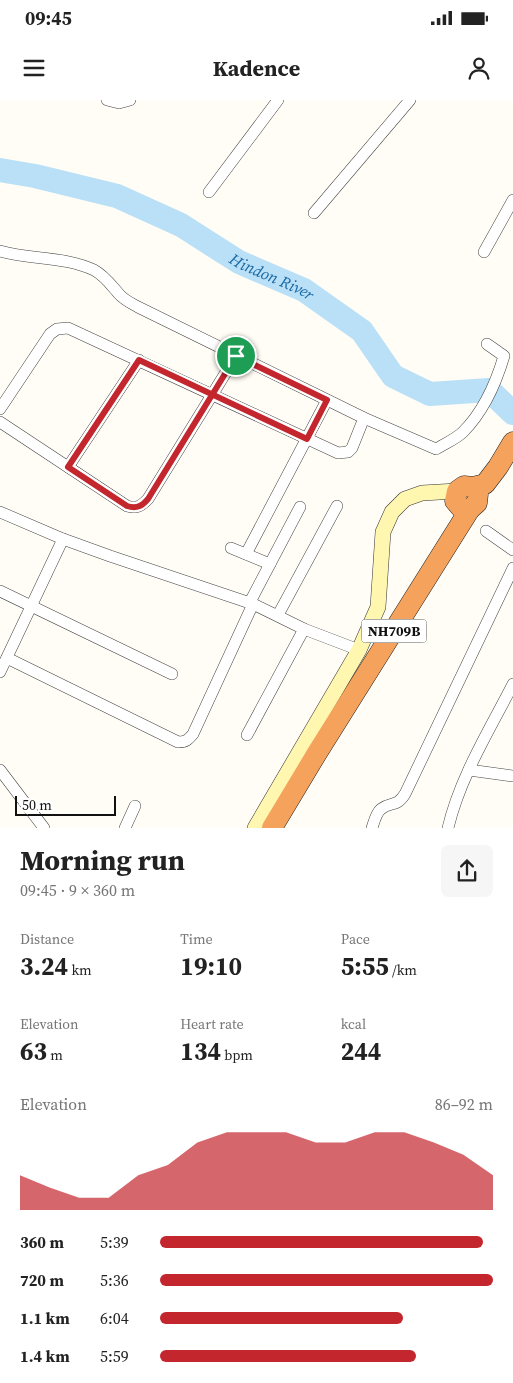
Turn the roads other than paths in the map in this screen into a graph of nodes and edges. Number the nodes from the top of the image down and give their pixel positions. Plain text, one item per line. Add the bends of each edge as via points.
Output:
1 (107, 100) edge
2 (130, 100) edge
3 (278, 100) edge
4 (410, 100) edge
5 (209, 192) dead end
6 (513, 200) edge
7 (314, 213) dead end
8 (0, 251) edge
9 (484, 252) dead end
10 (487, 344) dead end
11 (236, 356) junction
12 (139, 360) junction
13 (213, 395) junction
14 (327, 400) junction
15 (0, 409) edge
16 (364, 418) junction
17 (0, 422) edge
18 (307, 439) junction
19 (513, 442) edge
20 (68, 467) junction
21 (465, 489) junction
22 (337, 506) dead end
23 (300, 507) dead end
24 (0, 512) edge
25 (486, 531) dead end
26 (63, 539) junction
27 (232, 548) dead end
28 (513, 550) edge
29 (246, 554) junction
30 (270, 564) junction
31 (513, 568) edge
32 (0, 591) edge
33 (251, 603) junction
34 (32, 605) junction
35 (278, 615) junction
36 (304, 629) junction
37 (359, 650) junction
38 (7, 658) junction
39 (0, 672) edge
40 (172, 674) dead end
41 (513, 684) edge
42 (247, 735) dead end
43 (0, 770) edge
44 (469, 770) junction
45 (513, 776) edge
46 (134, 806) dead end
47 (44, 828) edge
48 (125, 828) edge
49 (255, 828) edge
50 (272, 828) edge
51 (372, 828) edge
52 (448, 828) edge

1 - 2 street via 119,103
3 - 5 street
4 - 7 street
6 - 9 street
8 - 11 street via 16,256 63,260 95,271 126,300
10 - 16 street via 504,356 497,378 481,409 462,433 436,449
11 - 13 street
11 - 14 street
12 - 13 street
12 - 15 street via 68,328 56,329 44,341
12 - 20 street
13 - 18 street
13 - 20 street via 142,506 127,506
14 - 16 street
14 - 18 street
16 - 18 street via 348,452 338,453
17 - 20 street
18 - 29 street
19 - 21 highway via 485,484
21 - 37 main road via 413,496 392,512 383,532 378,608
21 - 50 highway, NH709B via 476,490 477,503 470,508
22 - 35 street
23 - 30 street
24 - 26 street
25 - 28 street
26 - 33 street
26 - 34 street
27 - 29 street
29 - 30 street
30 - 33 street
31 - 51 street via 406,794 396,804 380,810
32 - 34 street
33 - 35 street
33 - 38 street via 193,734 183,742
34 - 38 street
34 - 40 street
35 - 36 street
36 - 37 street
36 - 42 street
37 - 49 main road
38 - 39 street
41 - 44 street
43 - 47 street
44 - 45 street
44 - 52 street
46 - 48 street

